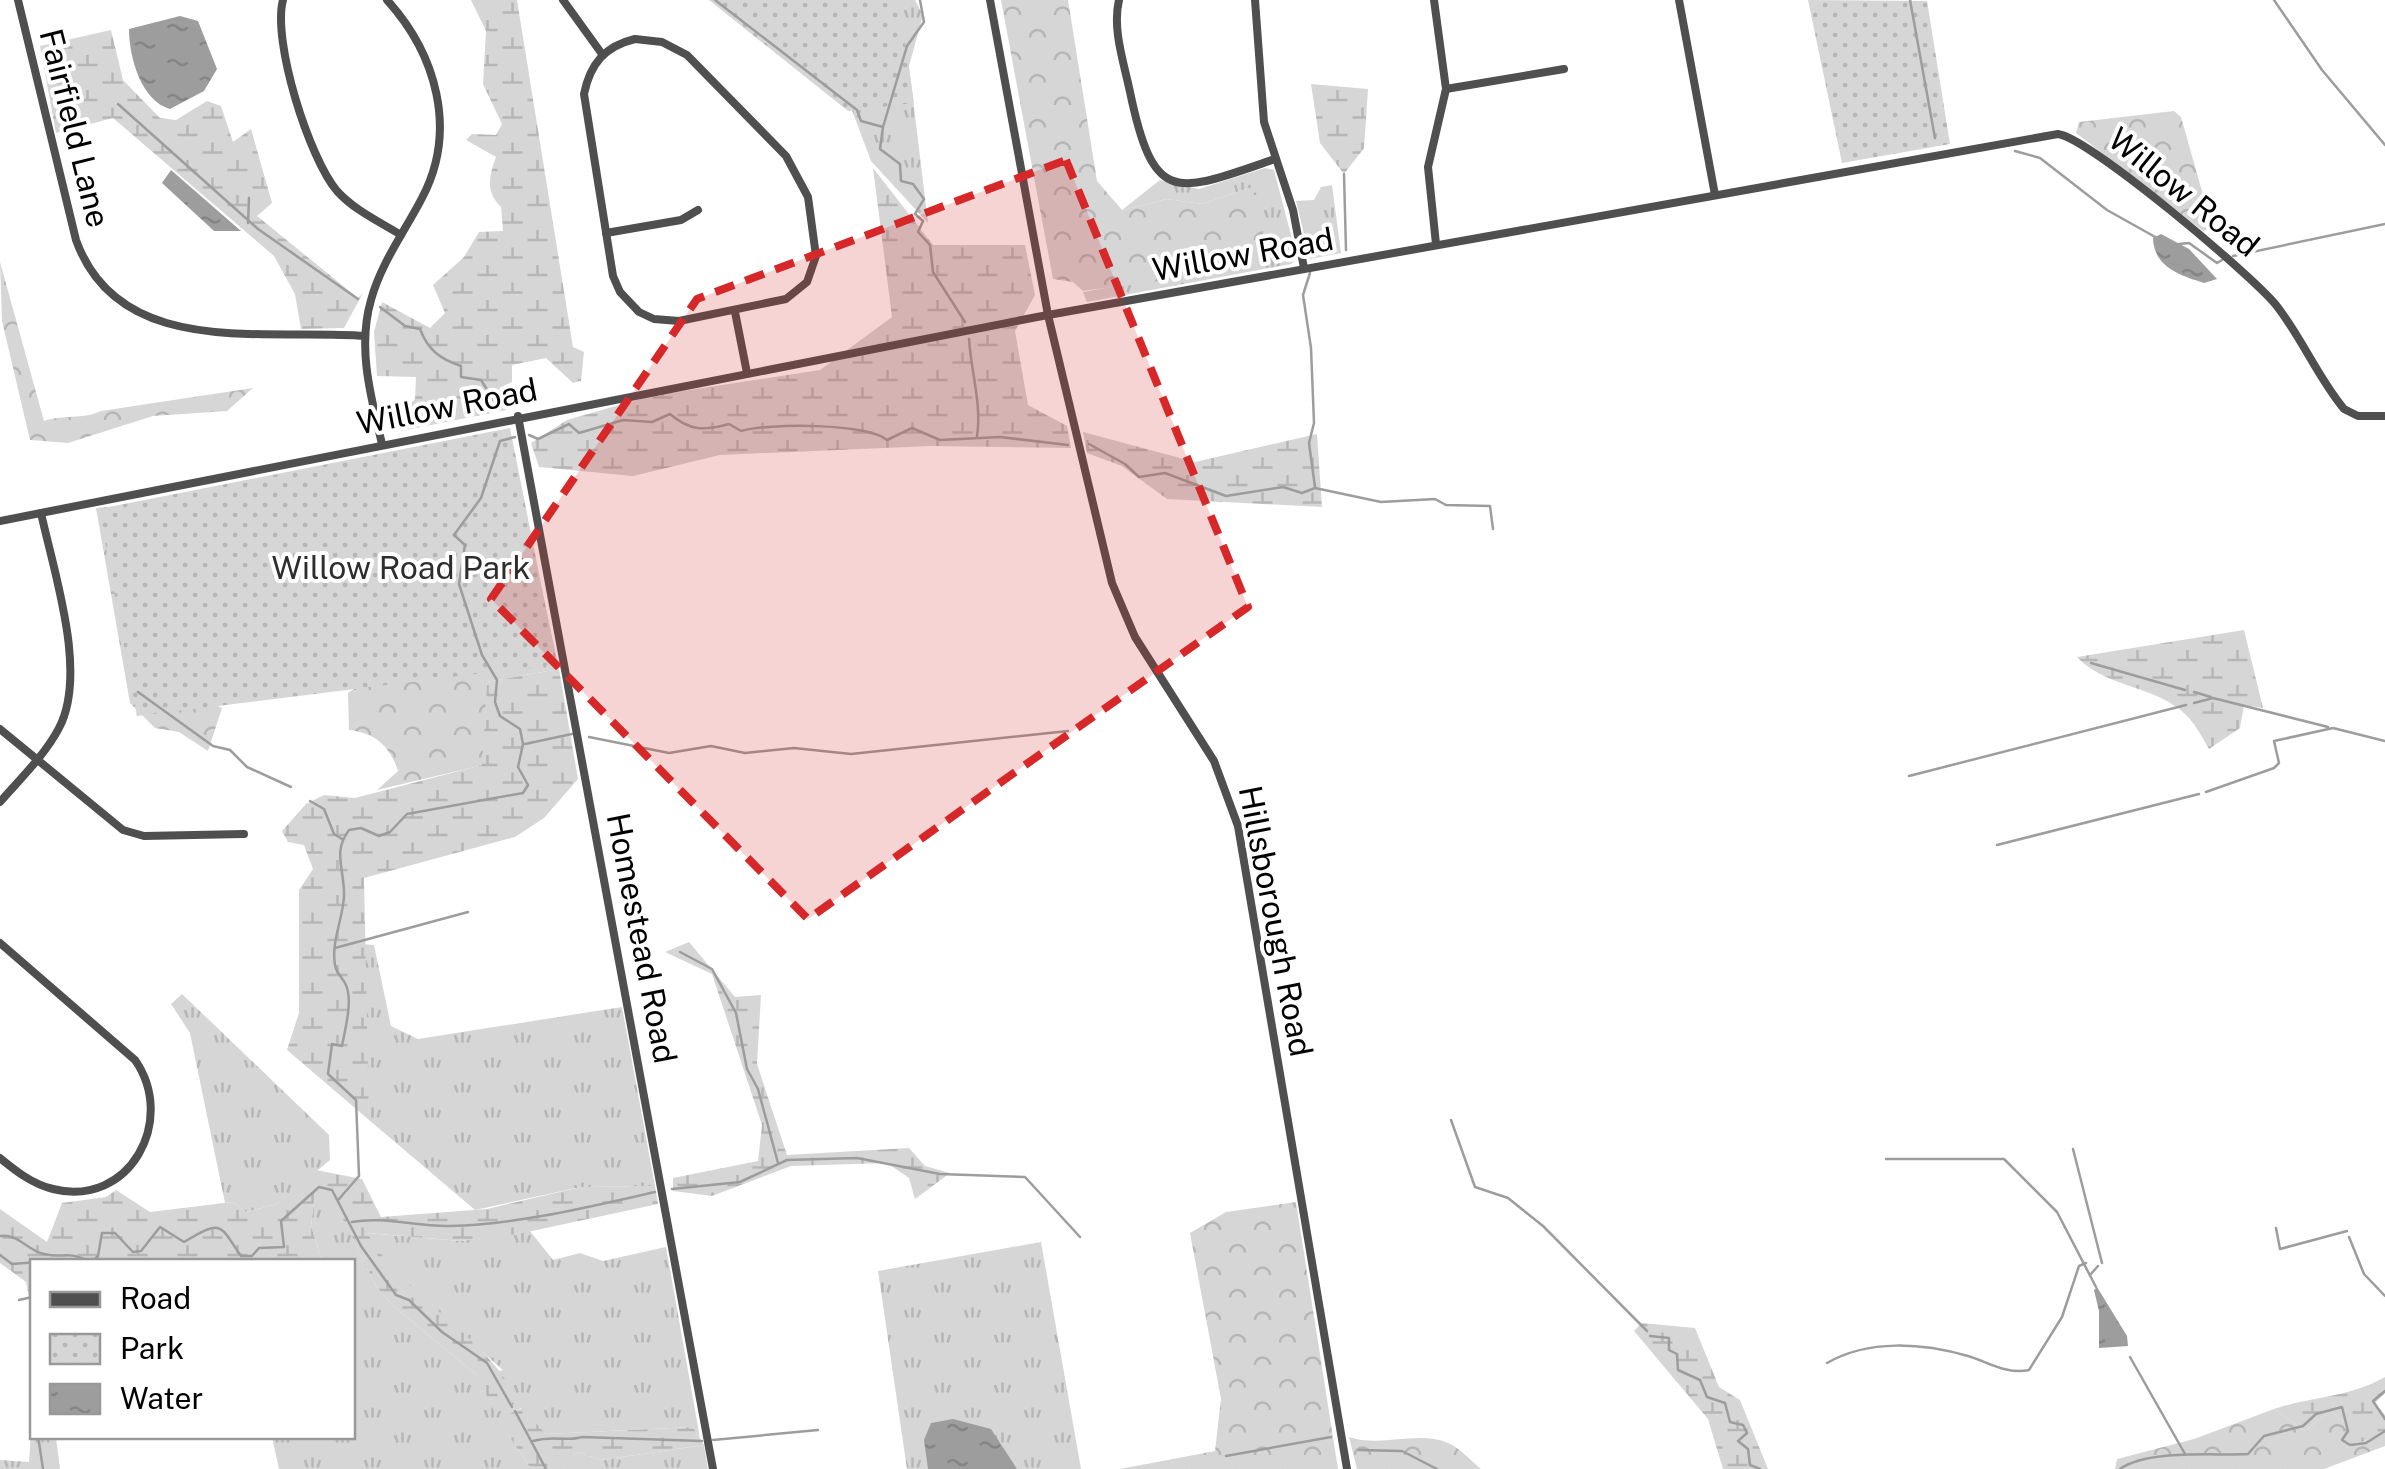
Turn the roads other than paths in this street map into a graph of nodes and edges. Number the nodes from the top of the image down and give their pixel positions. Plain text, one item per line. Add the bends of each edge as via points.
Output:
1 (18, 0) edge
2 (283, 0) edge
3 (387, 0) edge
4 (563, 0) edge
5 (990, 0) edge
6 (1119, 0) edge
7 (1254, 0) edge
8 (1434, 0) edge
9 (1679, 0) edge
10 (602, 54) junction
11 (1564, 69) dead end
12 (1446, 89) junction
13 (1275, 159) junction
14 (1715, 195) junction
15 (698, 210) dead end
16 (606, 233) junction
17 (401, 235) junction
18 (1436, 244) junction
19 (1304, 268) junction
20 (734, 312) junction
21 (1048, 316) junction
22 (365, 336) junction
23 (746, 373) junction
24 (518, 416) junction
25 (2385, 416) edge
26 (382, 444) junction
27 (42, 513) junction
28 (0, 521) edge
29 (0, 729) edge
30 (36, 759) junction
31 (0, 802) edge
32 (244, 834) dead end
33 (0, 943) edge
34 (0, 1158) edge
35 (713, 1469) edge
36 (1347, 1469) edge

1 - 22 street, Fairfield Lane via 76,240 109,293 143,316 175,326 262,336
2 - 17 street via 282,49 324,172 354,206
3 - 17 street via 425,54 440,110 434,170
4 - 10 street
5 - 21 street, Hillsborough Road
6 - 13 street via 1118,33 1140,141 1152,165 1190,184
7 - 13 street via 1260,94
8 - 12 street
9 - 14 street
10 - 16 street via 590,70 584,104
10 - 20 street via 642,38 679,50 800,176 816,247 811,274 786,299
11 - 12 street
12 - 18 street via 1428,167
13 - 19 street
14 - 18 street, Willow Road
14 - 25 street, Willow Road via 2072,136 2264,292 2344,409
15 - 16 street via 680,220
16 - 20 street via 616,285 639,312 670,322
17 - 22 street via 374,290
18 - 19 street, Willow Road
19 - 21 street, Willow Road
20 - 23 street
21 - 23 street, Willow Road
21 - 36 street, Hillsborough Road via 1117,598 1214,761 1234,810
22 - 26 street
23 - 24 street, Willow Road
24 - 26 street, Willow Road
24 - 35 street, Homestead Road
26 - 27 street, Willow Road
27 - 28 street, Willow Road
27 - 30 street via 72,676 62,722
29 - 30 street
30 - 31 street
30 - 32 street via 132,834
33 - 34 street via 134,1060 147,1080 153,1112 136,1162 96,1188 47,1188

